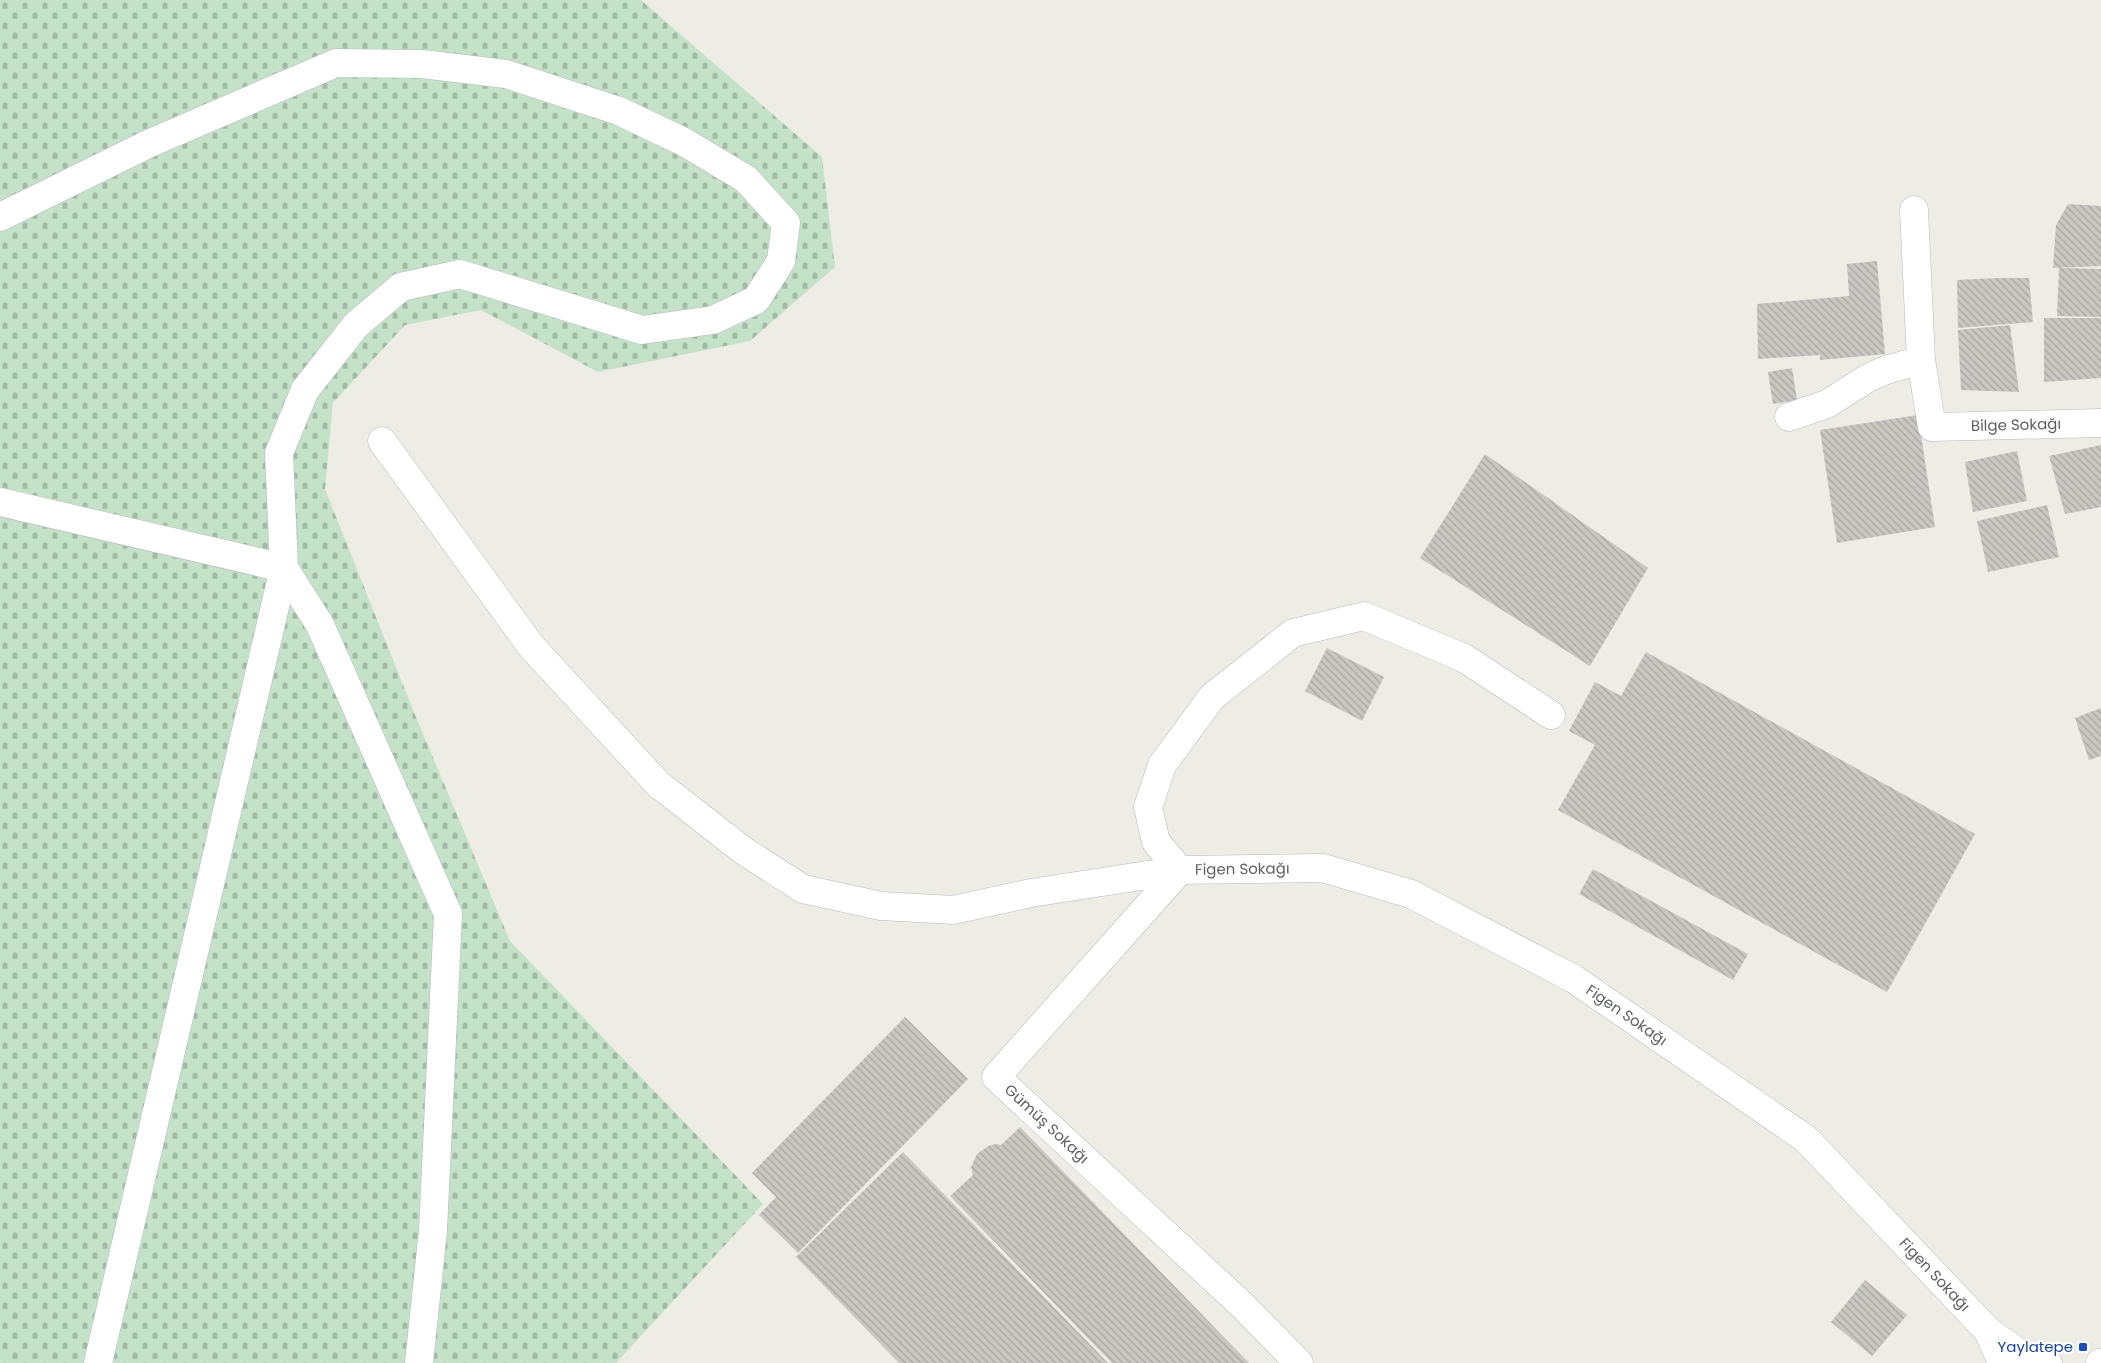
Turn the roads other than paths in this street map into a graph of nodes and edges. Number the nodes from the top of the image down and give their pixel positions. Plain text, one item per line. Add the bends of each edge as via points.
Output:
1 (1914, 210) dead end
2 (0, 217) edge
3 (1921, 360) junction
4 (1789, 417) dead end
5 (2101, 423) edge
6 (382, 441) dead end
7 (0, 502) edge
8 (284, 568) junction
9 (1551, 715) dead end
10 (1180, 870) junction
11 (1988, 1331) junction
12 (98, 1363) edge
13 (419, 1363) edge
14 (1299, 1363) edge
15 (2002, 1363) edge
16 (2048, 1363) edge

1 - 3 street
2 - 8 street via 148,144 336,63 355,63 422,64 506,74 619,111 684,142 746,178 786,223 781,261 756,300 713,320 642,330 460,274 401,287 356,325 305,390 279,453
3 - 4 street via 1886,370 1827,404
3 - 5 street, Bilge Sokağı via 1932,427
6 - 10 street, Figen Sokağı via 531,646 658,784 744,851 804,889 882,906 953,910 1031,893
7 - 8 street
8 - 12 street
8 - 13 street via 320,625 448,914 433,1230
9 - 10 street via 1464,658 1364,616 1293,633 1212,696 1162,765 1148,807 1156,842
10 - 11 street, Figen Sokağı via 1323,868 1411,894 1574,979 1806,1139
10 - 14 street, Gümüş Sokağı via 996,1077
11 - 15 street
11 - 16 street via 2025,1356

